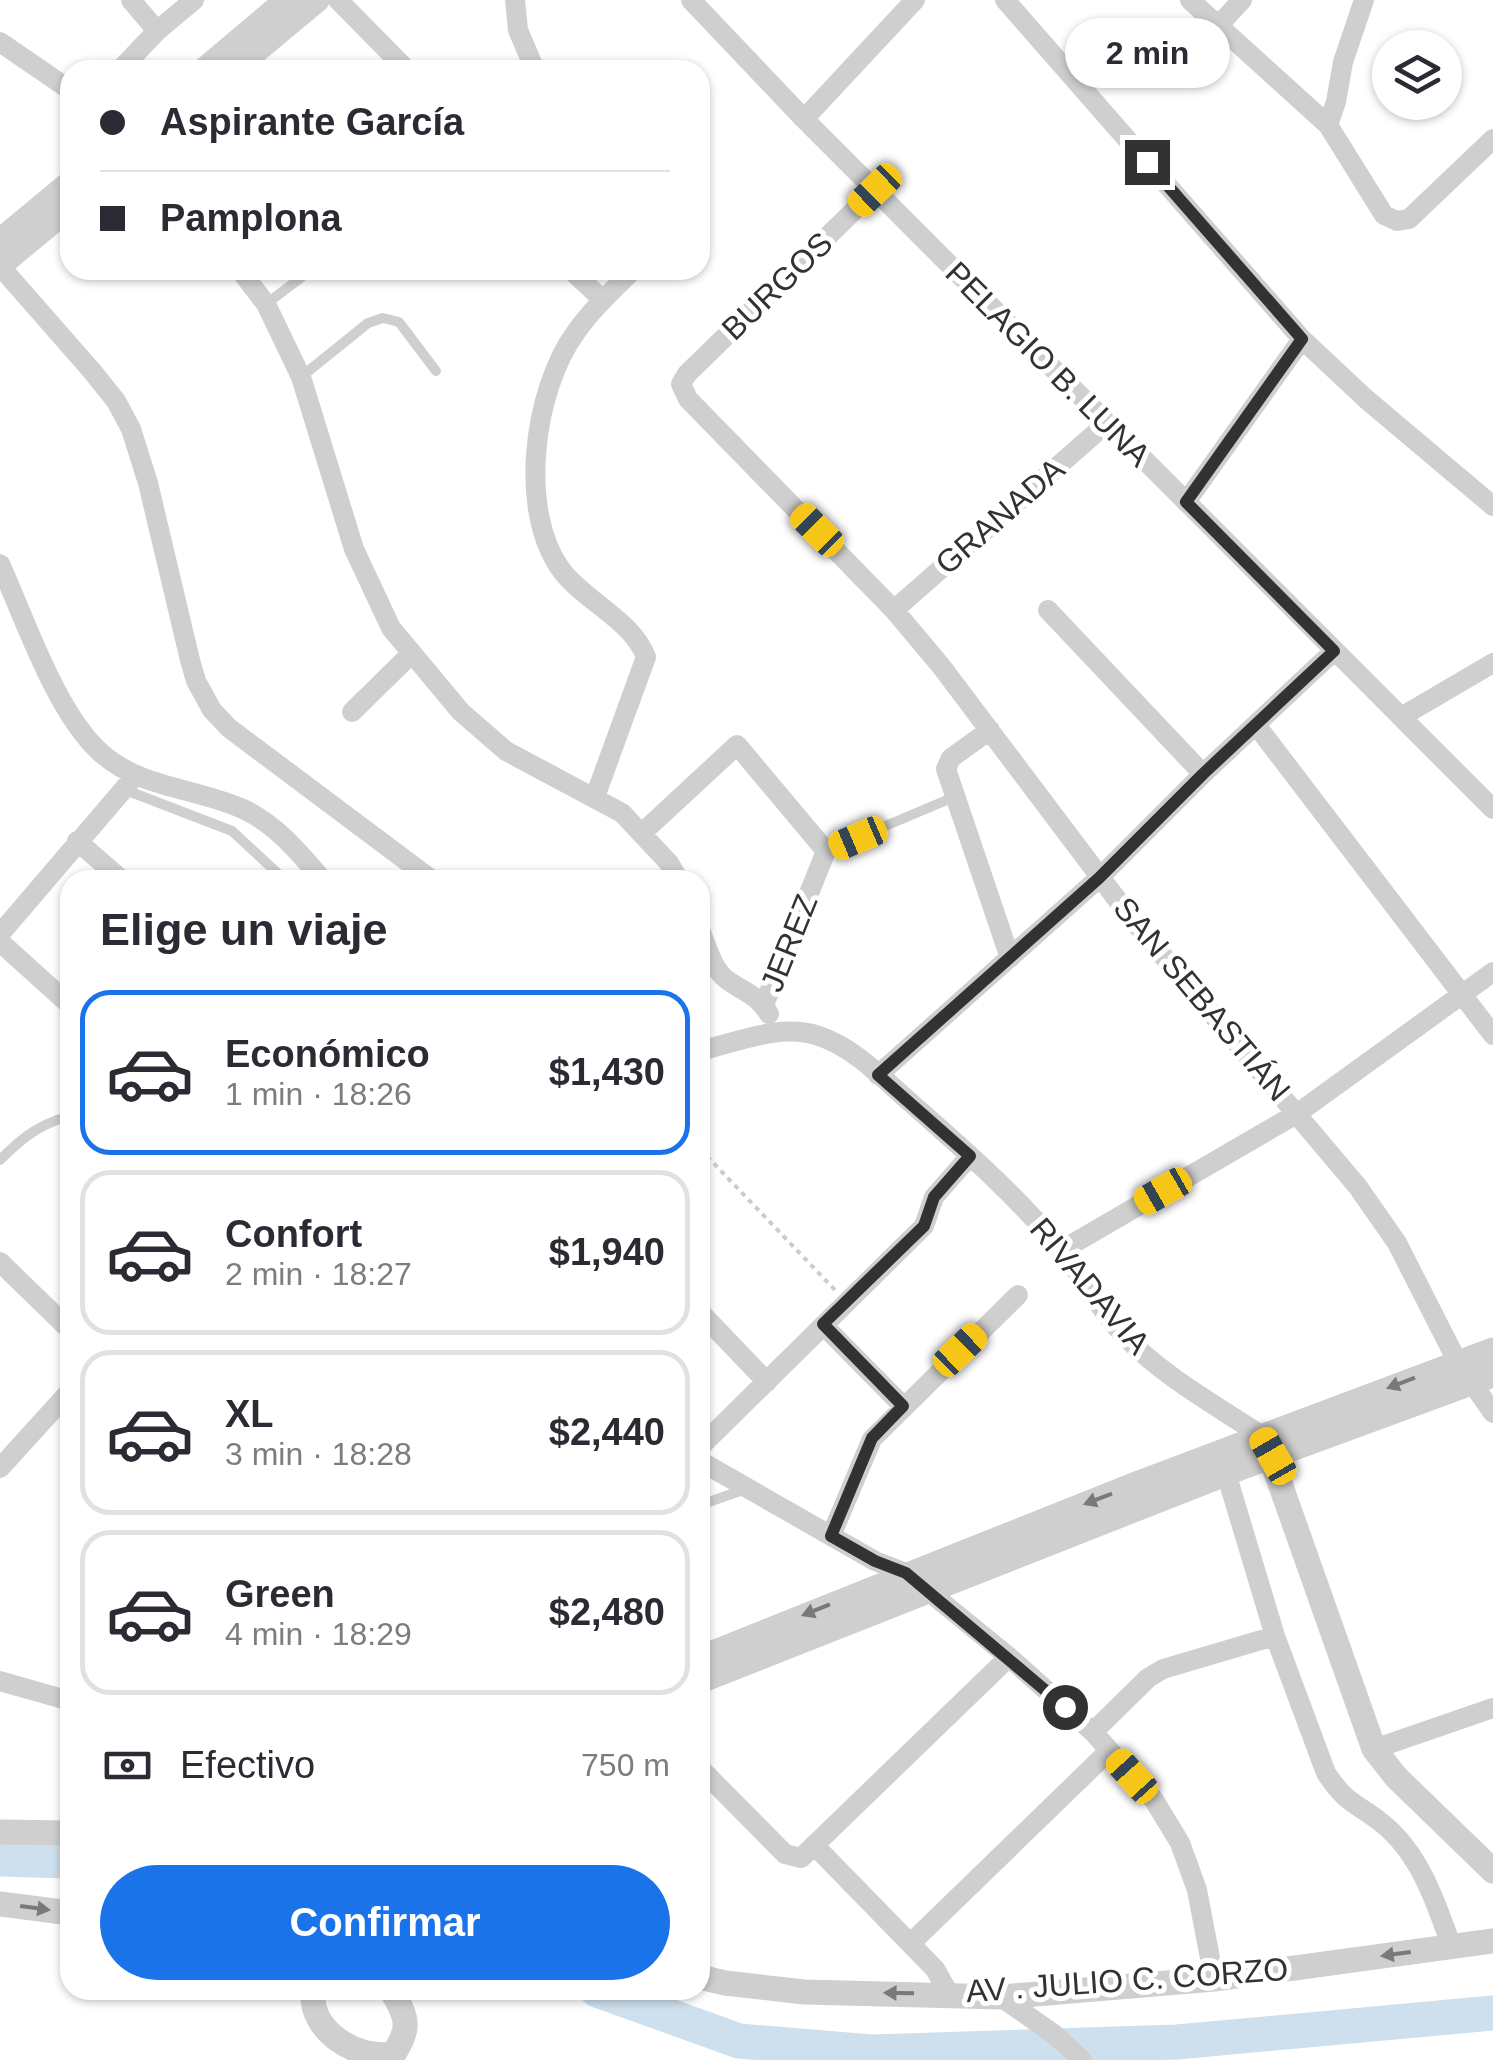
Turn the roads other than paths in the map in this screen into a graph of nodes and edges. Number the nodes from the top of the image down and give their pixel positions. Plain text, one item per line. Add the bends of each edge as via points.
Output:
1 (131, 0) edge
2 (194, 0) edge
3 (287, 0) edge
4 (317, 0) edge
5 (338, 0) edge
6 (516, 0) edge
7 (691, 0) edge
8 (915, 0) edge
9 (1005, 0) edge
10 (1190, 0) edge
11 (1242, 0) edge
12 (1364, 0) edge
13 (1217, 26) junction
14 (156, 31) junction
15 (0, 42) edge
16 (129, 60) edge
17 (216, 60) edge
18 (246, 60) edge
19 (397, 60) edge
20 (531, 60) edge
21 (60, 83) edge
22 (804, 119) junction
23 (1328, 124) junction
24 (1493, 139) edge
25 (875, 190) junction
26 (60, 191) edge
27 (60, 215) edge
28 (0, 241) edge
29 (0, 266) edge
30 (248, 280) edge
31 (298, 280) edge
32 (581, 280) edge
33 (622, 280) edge
34 (602, 300) junction
35 (266, 304) junction
36 (1302, 339) junction
37 (436, 371) dead end
38 (301, 376) junction
39 (681, 384) joint
40 (1106, 422) junction
41 (1186, 502) junction
42 (1493, 506) edge
43 (0, 564) edge
44 (894, 610) junction
45 (1048, 610) dead end
46 (1334, 651) junction
47 (411, 654) junction
48 (1493, 663) edge
49 (352, 712) dead end
50 (1401, 717) junction
51 (1256, 725) junction
52 (990, 730) junction
53 (1203, 774) junction
54 (128, 782) junction
55 (596, 797) junction
56 (954, 797) junction
57 (1493, 810) edge
58 (642, 833) junction
59 (77, 841) junction
60 (826, 851) junction
61 (110, 870) edge
62 (274, 870) edge
63 (314, 870) edge
64 (419, 870) edge
65 (674, 870) edge
66 (1099, 878) junction
67 (0, 934) edge
68 (0, 942) edge
69 (710, 953) edge
70 (1010, 958) junction
71 (1493, 972) edge
72 (725, 978) junction
73 (710, 979) edge
74 (60, 996) edge
75 (1463, 996) junction
76 (764, 1005) junction
77 (780, 1032) junction
78 (1493, 1036) edge
79 (710, 1049) edge
80 (878, 1075) junction
81 (1298, 1112) junction
82 (60, 1119) edge
83 (970, 1156) junction
84 (0, 1160) edge
85 (1062, 1250) junction
86 (0, 1262) edge
87 (1018, 1294) dead end
88 (60, 1320) edge
89 (710, 1322) edge
90 (823, 1324) junction
91 (1493, 1350) edge
92 (1474, 1373) edge
93 (767, 1382) junction
94 (60, 1402) edge
95 (903, 1406) junction
96 (1493, 1413) edge
97 (710, 1438) edge
98 (1267, 1446) junction
99 (710, 1467) edge
100 (0, 1468) edge
101 (1226, 1473) junction
102 (749, 1488) junction
103 (710, 1502) edge
104 (831, 1536) junction
105 (906, 1573) junction
106 (930, 1591) junction
107 (1275, 1636) junction
108 (710, 1654) edge
109 (1009, 1657) junction
110 (710, 1677) edge
111 (0, 1682) edge
112 (60, 1698) edge
113 (1493, 1708) edge
114 (1093, 1732) junction
115 (1374, 1749) junction
116 (1110, 1751) junction
117 (710, 1778) edge
118 (0, 1832) edge
119 (60, 1832) edge
120 (814, 1845) junction
121 (1493, 1871) edge
122 (0, 1904) edge
123 (60, 1912) edge
124 (1493, 1941) edge
125 (911, 1943) junction
126 (1452, 1945) junction
127 (710, 1979) edge
128 (1214, 1979) junction
129 (949, 1994) junction
130 (1001, 1997) junction
131 (313, 2000) edge
132 (398, 2000) edge
133 (376, 2056) edge
134 (1082, 2060) edge

1 - 14 street
2 - 14 street
3 - 17 street
4 - 18 street
5 - 19 street
6 - 20 street via 518,30
7 - 22 street, PELAGIO B. LUNA
8 - 22 street
9 - 36 street
10 - 13 street
11 - 13 street
12 - 23 street
13 - 23 street
14 - 16 street
15 - 21 street
22 - 25 street, PELAGIO B. LUNA
23 - 24 street via 1384,215 1396,221 1408,219
25 - 39 street, BURGOS
25 - 40 street, PELAGIO B. LUNA
26 - 28 street
27 - 29 street
29 - 64 street via 92,371 131,429 196,681 212,710
30 - 35 street
31 - 35 lane
32 - 34 street
33 - 34 street
34 - 55 street via 556,364 537,444 536,493 548,547 562,570 640,642 646,657
35 - 38 street
36 - 41 street
36 - 42 street
37 - 38 lane via 399,322 383,318
38 - 47 street via 364,574
39 - 44 street, SAN SEBASTIÁN via 688,399
40 - 41 street, PELAGIO B. LUNA
40 - 44 street, GRANADA
41 - 46 street, PELAGIO B. LUNA
43 - 54 street via 80,732
44 - 52 street, SAN SEBASTIÁN
45 - 53 street
46 - 50 street, PELAGIO B. LUNA
46 - 51 street
47 - 49 street
47 - 55 street via 506,751
48 - 50 street
50 - 57 street, PELAGIO B. LUNA
51 - 53 street
51 - 75 street
52 - 56 street via 951,758 946,769
52 - 66 street, SAN SEBASTIÁN
53 - 66 street
54 - 59 street
54 - 62 lane via 232,831
54 - 63 street via 246,811 284,836
55 - 58 street
56 - 60 lane
56 - 70 street
58 - 60 street, JEREZ via 737,745
58 - 65 street
59 - 61 street
59 - 67 street
60 - 76 street, JEREZ
66 - 70 street
66 - 81 street, SAN SEBASTIÁN
68 - 74 street
69 - 72 street
70 - 80 street
71 - 75 street
72 - 73 street
72 - 76 street
75 - 78 street
75 - 81 street
76 - 77 street
77 - 79 street, RIVADAVIA
77 - 80 street, RIVADAVIA via 820,1036
80 - 83 street, RIVADAVIA
81 - 85 street
81 - 92 street, SAN SEBASTIÁN via 1397,1243
82 - 84 lane via 25,1135
83 - 85 street, RIVADAVIA
83 - 90 street via 934,1197 924,1226
85 - 98 street, RIVADAVIA via 1120,1332
86 - 88 street
87 - 95 street
89 - 93 street
90 - 93 street
90 - 95 street
91 - 92 street
92 - 96 street, SAN SEBASTIÁN
92 - 98 street
93 - 97 street
94 - 100 street
95 - 104 street via 872,1438
98 - 101 street
98 -> 105 street
98 - 115 street
99 - 102 street
101 - 106 street
101 - 107 street
102 - 103 lane
102 - 104 street
104 - 105 street
105 - 106 street
105 -> 108 street
106 - 109 street
106 - 110 street
107 - 114 street via 1163,1669
107 - 126 street via 1326,1773 1354,1806 1402,1843 1430,1887
109 - 114 street
109 - 120 street
111 - 112 street
113 - 115 street
114 - 116 street
115 - 121 street
116 - 125 street
116 - 128 street via 1154,1800 1180,1844 1197,1890
117 - 120 street via 784,1854 800,1858
118 - 119 street
120 - 125 street
122 -> 123 street
124 - 126 street, AV . JULIO C. CORZO
125 - 129 street
126 -> 128 street, AV . JULIO C. CORZO
129 -> 127 street, AV . JULIO C. CORZO via 804,1992
128 - 130 street, AV . JULIO C. CORZO
129 - 130 street, AV . JULIO C. CORZO
130 - 134 street
131 - 133 street via 327,2030
132 - 133 street via 406,2022 402,2044

